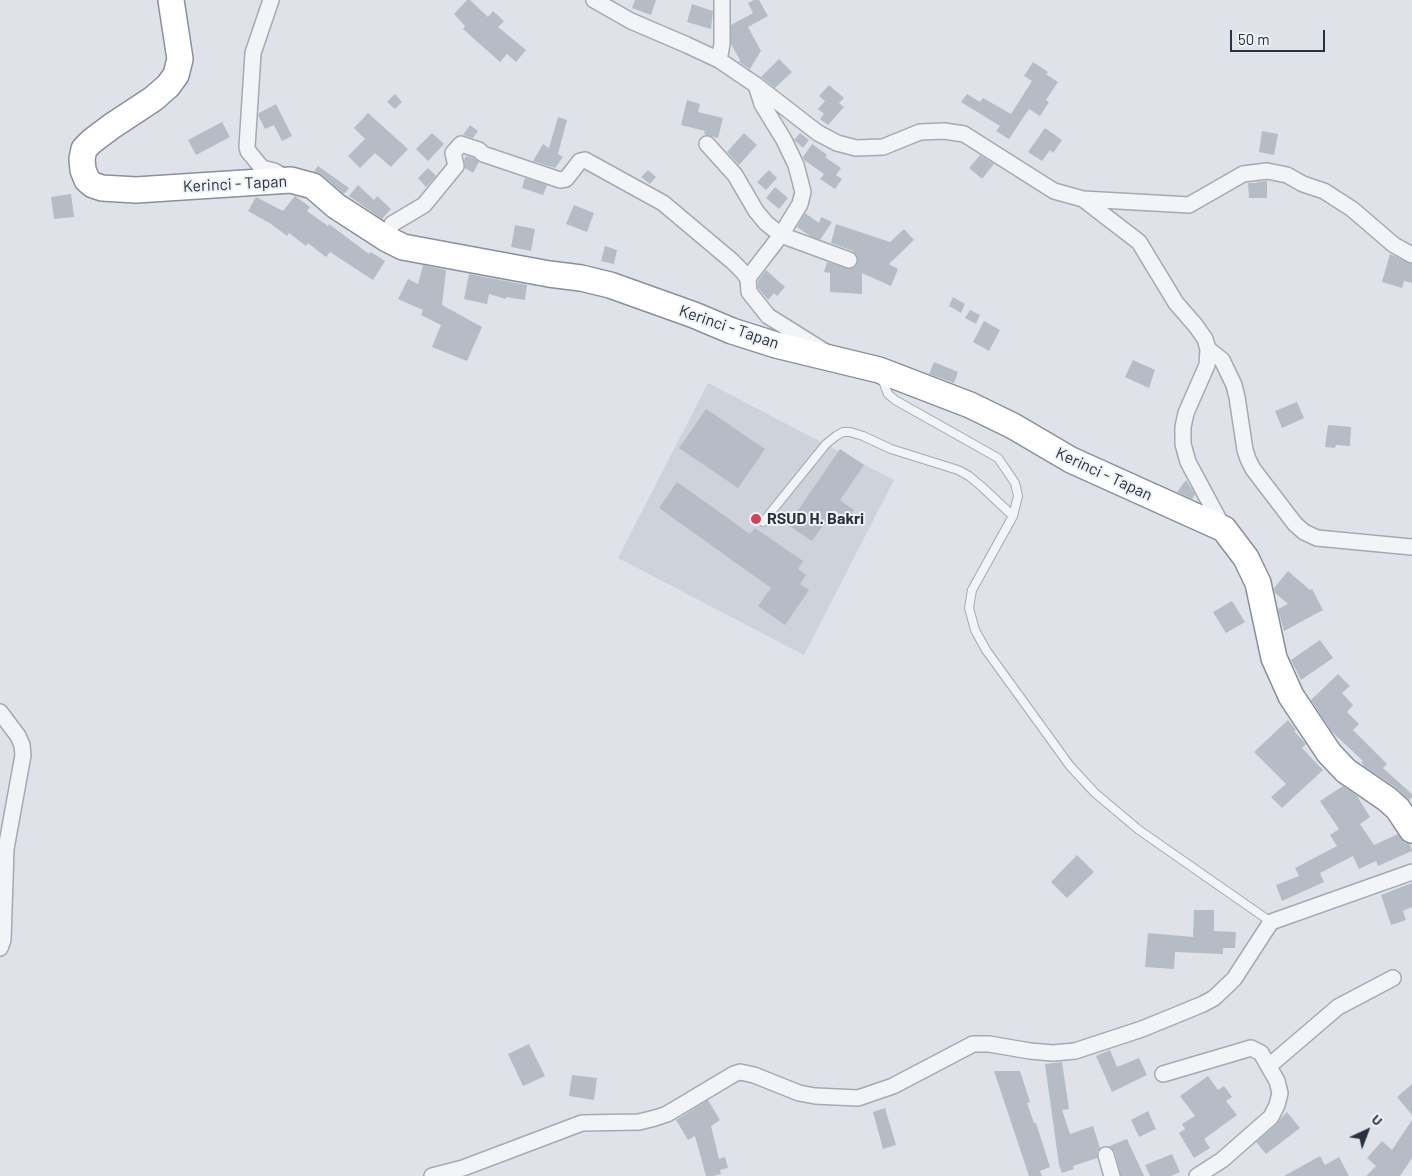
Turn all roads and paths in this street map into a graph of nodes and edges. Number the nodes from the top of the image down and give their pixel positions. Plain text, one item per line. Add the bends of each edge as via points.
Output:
1 (171, 0) edge
2 (271, 0) edge
3 (594, 0) edge
4 (722, 0) edge
5 (719, 60) junction
6 (756, 85) junction
7 (707, 144) dead end
8 (291, 180) junction
9 (1083, 199) junction
10 (779, 238) junction
11 (386, 239) junction
12 (1412, 255) edge
13 (849, 260) dead end
14 (748, 280) junction
15 (1208, 349) junction
16 (836, 360) junction
17 (879, 370) junction
18 (1013, 516) junction
19 (763, 522) dead end
20 (1224, 529) junction
21 (1412, 547) edge
22 (0, 712) edge
23 (1412, 830) edge
24 (1412, 872) edge
25 (1271, 922) junction
26 (0, 948) edge
27 (1393, 978) dead end
28 (1269, 1066) junction
29 (1163, 1074) dead end
30 (1106, 1155) dead end
31 (432, 1176) edge
32 (1112, 1176) edge
33 (1197, 1176) edge

1 - 8 highway, Kerinci - Tapan via 180,58 176,75 153,99 84,149 82,160 87,180 102,188 136,190
2 - 8 street via 253,53 247,147 262,168
3 - 5 street via 631,21
4 - 5 street
5 - 6 street
6 - 9 street via 818,133 838,143 856,148 883,146 920,132 964,134 1054,191
6 - 10 street via 762,104 784,140 802,181 800,204
7 - 10 street via 735,175 756,211
8 - 11 highway, Kerinci - Tapan via 314,186 336,206
9 - 12 street via 1189,206 1243,174 1267,171 1287,175 1324,190 1394,245
9 - 15 street via 1139,242 1176,303 1205,339
10 - 13 street
10 - 14 street
11 - 14 street via 392,224 424,205 456,166 453,154 460,144 560,180 566,179 580,161 585,160 663,203 732,261
11 - 16 highway, Kerinci - Tapan via 402,247 610,285 738,333
14 - 16 street via 749,292 768,316
15 - 20 street via 1207,365 1186,413 1183,444 1188,462
15 - 21 street via 1222,360 1234,385 1248,459 1295,524 1317,538
16 - 17 highway, Kerinci - Tapan
17 - 18 lane via 885,388 895,400 998,458 1015,483 1018,496
17 - 20 highway, Kerinci - Tapan via 970,405 1071,460
18 - 19 lane via 958,470 843,432 826,444
18 - 25 lane via 972,590 968,608 986,650 1070,766 1095,793 1140,830
20 - 23 highway, Kerinci - Tapan via 1246,558 1258,583 1274,658 1291,696 1329,753 1346,771 1388,799
22 - 26 street via 18,736 23,755 6,849 3,940
24 - 25 street
25 - 31 street via 1234,979 1214,998 1142,1029 1075,1051 1045,1053 973,1044 893,1086 858,1098 799,1093 740,1072 667,1114 639,1122 582,1123
27 - 28 street via 1338,1007
28 - 29 street via 1261,1053 1251,1048
28 - 33 street via 1280,1093 1271,1117 1222,1160
30 - 32 street

